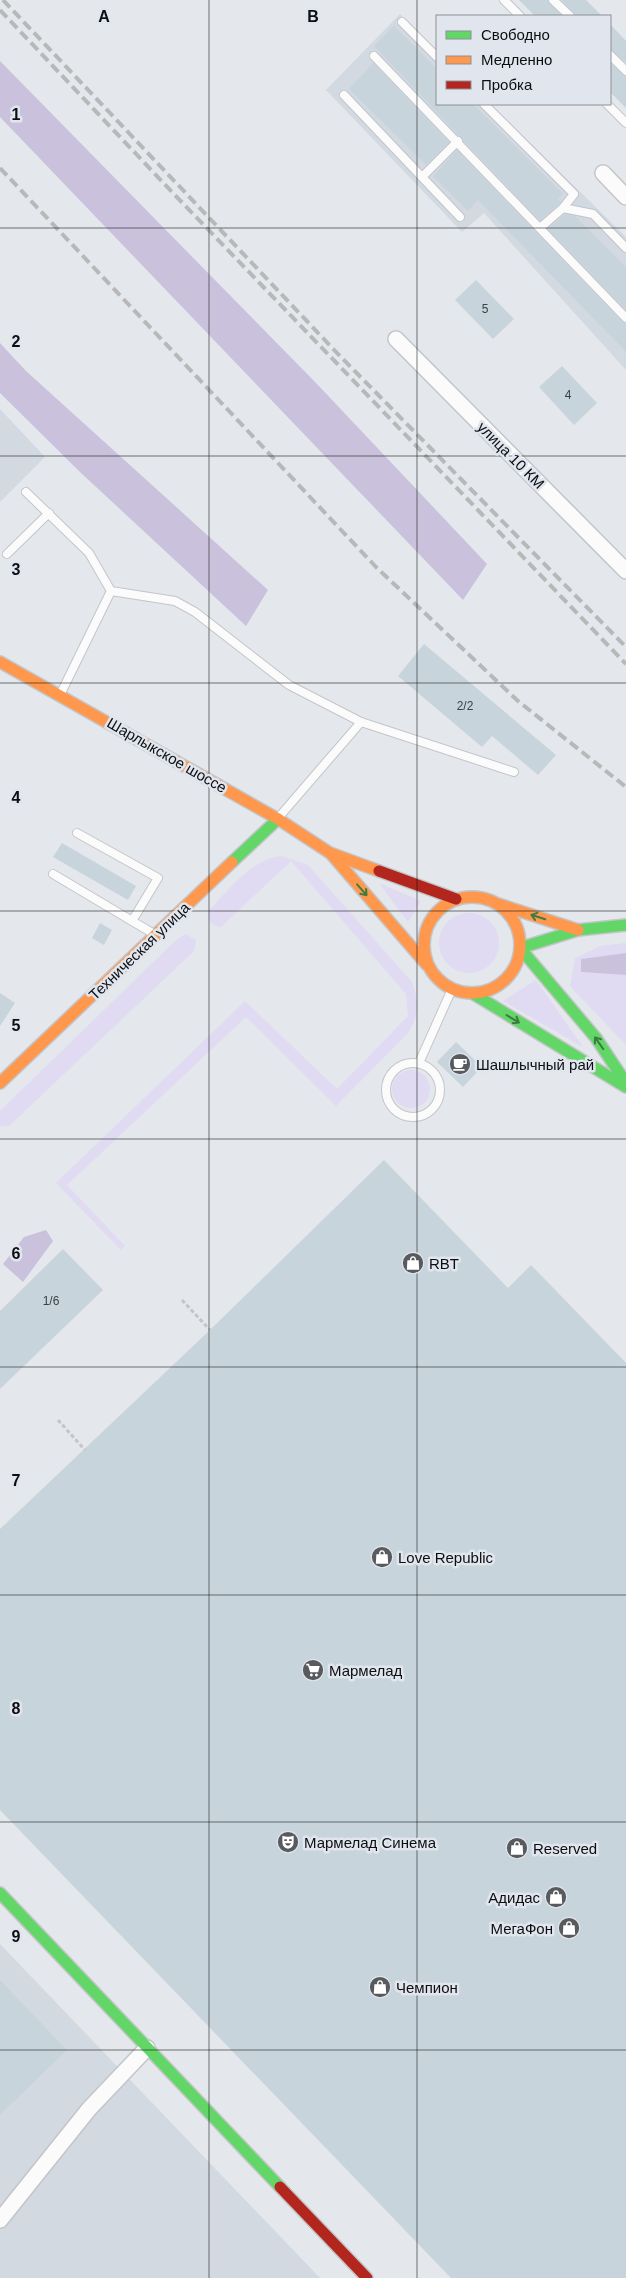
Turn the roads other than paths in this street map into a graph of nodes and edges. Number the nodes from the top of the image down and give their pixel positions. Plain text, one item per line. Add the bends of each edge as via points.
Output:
1 (504, 0) edge
2 (554, 0) edge
3 (519, 15) edge
4 (569, 15) edge
5 (402, 22) dead end
6 (374, 56) dead end
7 (436, 56) edge
8 (611, 56) edge
9 (626, 71) edge
10 (344, 96) dead end
11 (485, 105) edge
12 (608, 105) edge
13 (626, 123) edge
14 (458, 141) junction
15 (603, 173) dead end
16 (422, 177) junction
17 (626, 197) edge
18 (563, 208) junction
19 (460, 217) dead end
20 (540, 228) junction
21 (626, 248) edge
22 (626, 318) edge
23 (396, 339) dead end
24 (26, 492) dead end
25 (49, 513) junction
26 (8, 554) dead end
27 (626, 571) edge
28 (111, 590) junction
29 (0, 662) edge
30 (60, 694) junction
31 (361, 722) junction
32 (514, 772) dead end
33 (278, 819) junction
34 (77, 833) dead end
35 (330, 853) junction
36 (53, 874) dead end
37 (456, 899) junction
38 (497, 904) junction
39 (132, 921) junction
40 (626, 925) edge
41 (578, 930) junction
42 (156, 935) junction
43 (520, 948) junction
44 (428, 966) junction
45 (452, 989) junction
46 (472, 993) junction
47 (419, 1064) junction
48 (0, 1082) edge
49 (626, 1085) edge
50 (0, 1893) edge
51 (147, 2048) junction
52 (0, 2220) edge
53 (367, 2278) edge

1 - 3 lane
2 - 4 lane
5 - 7 lane
6 - 14 lane
8 - 9 lane
10 - 16 lane
11 - 18 lane via 574,194
12 - 13 lane
14 - 16 lane
14 - 20 lane
15 - 17 street
16 - 19 lane
18 - 20 lane
18 - 21 lane via 593,214
20 - 22 lane
23 - 27 street, улица 10 КМ
24 - 25 lane
25 - 26 lane
25 - 28 lane via 89,553
28 - 30 lane
28 - 31 lane via 175,601 195,612 290,685
29 - 30 street, Шарлыкское шоссе
30 - 33 street, Шарлыкское шоссе
31 - 32 lane
31 - 33 lane
33 - 35 street, Шарлыкское шоссе
33 - 42 street, Техническая улица
34 - 39 lane via 158,878
35 - 37 street, Шарлыкское шоссе
35 -> 44 street, Шарлыкское шоссе
36 - 39 lane
37 - 38 street via 477,897
37 - 44 street via 441,908 429,922 424,948
41 -> 38 street
38 - 43 street via 515,923
39 - 42 lane
40 - 41 street
41 - 43 street
42 - 48 street, Техническая улица
43 - 46 street via 513,971 505,980 490,990
49 -> 43 street via 596,1038
44 - 45 street via 438,980
45 - 46 street
45 - 47 lane
46 -> 49 street
47 - 47 lane via 401,1066 389,1079 386,1093 391,1106 402,1115 417,1118 431,1112 440,1100 440,1081 432,1070
50 - 51 street
51 - 52 street via 89,2109
51 - 53 street

